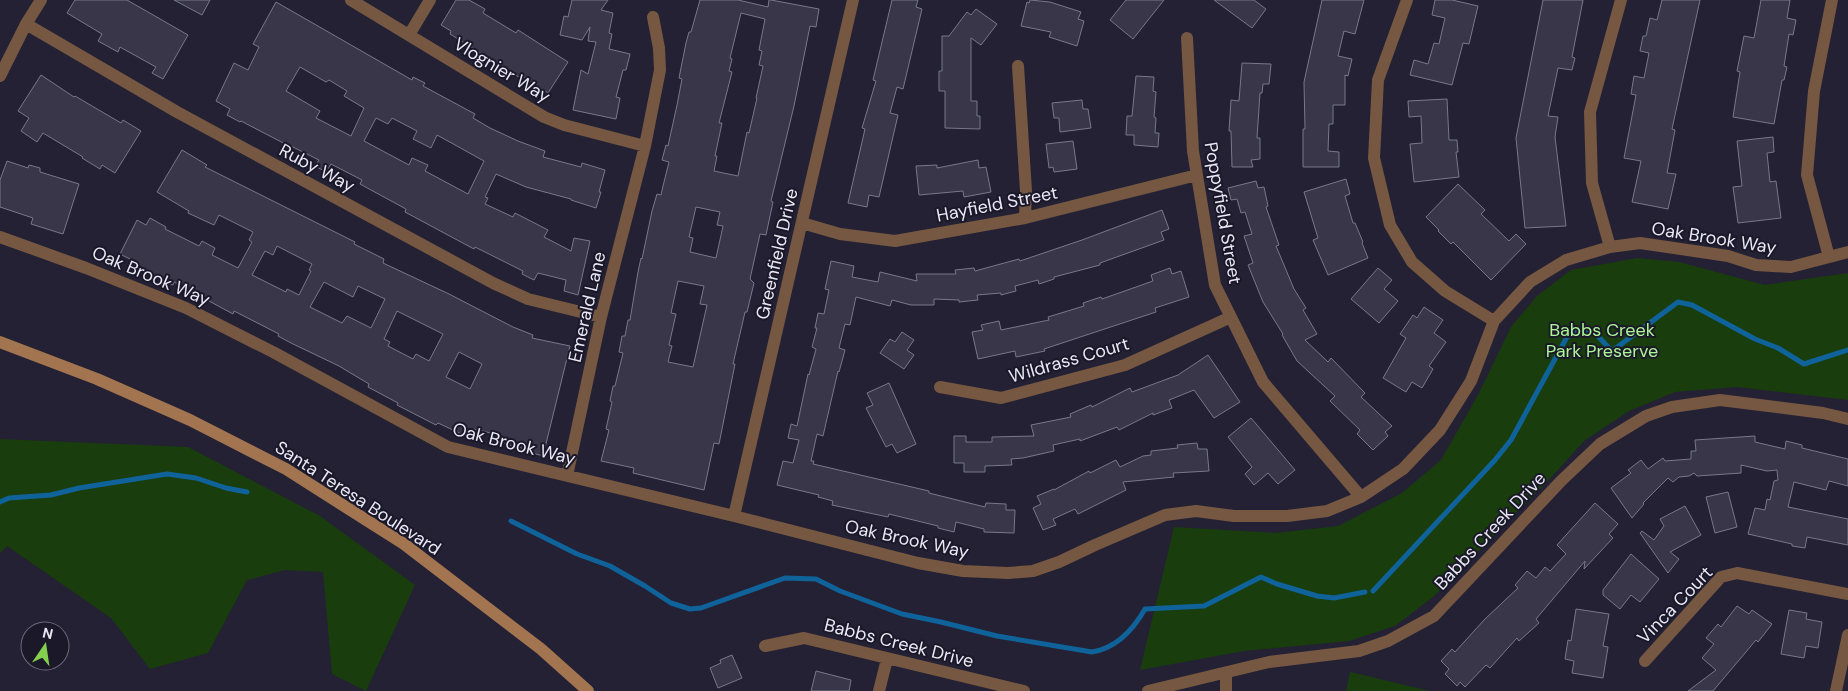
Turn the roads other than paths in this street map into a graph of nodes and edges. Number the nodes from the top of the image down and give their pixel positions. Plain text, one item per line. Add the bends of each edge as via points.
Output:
1 (41, 0) edge
2 (351, 0) edge
3 (430, 0) edge
4 (853, 0) edge
5 (1407, 0) edge
6 (1621, 0) edge
7 (1832, 0) edge
8 (653, 17) dead end
9 (26, 24) junction
10 (409, 35) junction
11 (1187, 38) dead end
12 (1018, 66) dead end
13 (0, 76) edge
14 (645, 146) junction
15 (1197, 175) junction
16 (1025, 218) junction
17 (802, 223) junction
18 (0, 237) edge
19 (1610, 247) junction
20 (1848, 252) edge
21 (1829, 257) junction
22 (602, 317) junction
23 (1231, 317) junction
24 (1494, 321) junction
25 (0, 342) edge
26 (940, 387) dead end
27 (1848, 419) edge
28 (567, 476) junction
29 (1361, 497) junction
30 (734, 516) junction
31 (1848, 594) edge
32 (1848, 635) edge
33 (765, 646) dead end
34 (887, 659) junction
35 (1645, 661) dead end
36 (1226, 673) junction
37 (588, 691) edge
38 (879, 691) edge
39 (1024, 691) edge
40 (1148, 691) edge
41 (1226, 691) edge
42 (1836, 691) edge

1 - 9 street
2 - 10 street, Vlognier Way
3 - 10 street
4 - 17 street, Greenfield Drive
5 - 24 street via 1378,80 1374,158 1390,225 1412,262 1445,291
6 - 19 street via 1590,112 1592,183
7 - 21 street via 1814,91 1807,175
8 - 14 street, Emerald Lane via 660,70
9 - 13 street
9 - 22 street, Ruby Way via 176,112 493,283 528,299
10 - 14 street, Vlognier Way via 544,117
11 - 15 street, Poppyfield Street
12 - 16 street
14 - 22 street, Emerald Lane
15 - 16 street, Hayfield Street
15 - 23 street, Poppyfield Street via 1215,285
16 - 17 street, Hayfield Street via 895,241 840,234
17 - 30 street, Greenfield Drive
18 - 28 street, Oak Brook Way via 186,308 448,447
19 - 21 street, Oak Brook Way via 1640,243 1670,246 1756,264 1791,267
19 - 24 street, Oak Brook Way via 1566,260 1530,282
20 - 21 street, Oak Brook Way
22 - 28 street, Emerald Lane
23 - 26 street, Wildrass Court via 1125,365 1001,398
23 - 29 street, Poppyfield Street via 1263,382
24 - 29 street, Oak Brook Way via 1471,381 1440,430 1403,469
25 - 37 main road, Santa Teresa Boulevard via 181,416 286,469 404,544 541,649
27 - 36 street, Babbs Creek Drive via 1720,400 1672,407 1646,416 1600,444 1434,616 1388,641 1359,650 1269,662
28 - 30 street, Oak Brook Way
29 - 30 street, Oak Brook Way via 1327,510 1287,516 1234,516 1196,511 1165,514 1059,562 1033,571 1008,573 918,564
31 - 35 street, Vinca Court via 1737,573 1721,577
32 - 42 street
33 - 34 street, Babbs Creek Drive via 804,638
34 - 38 street
34 - 39 street, Babbs Creek Drive
36 - 40 street, Babbs Creek Drive
36 - 41 street

